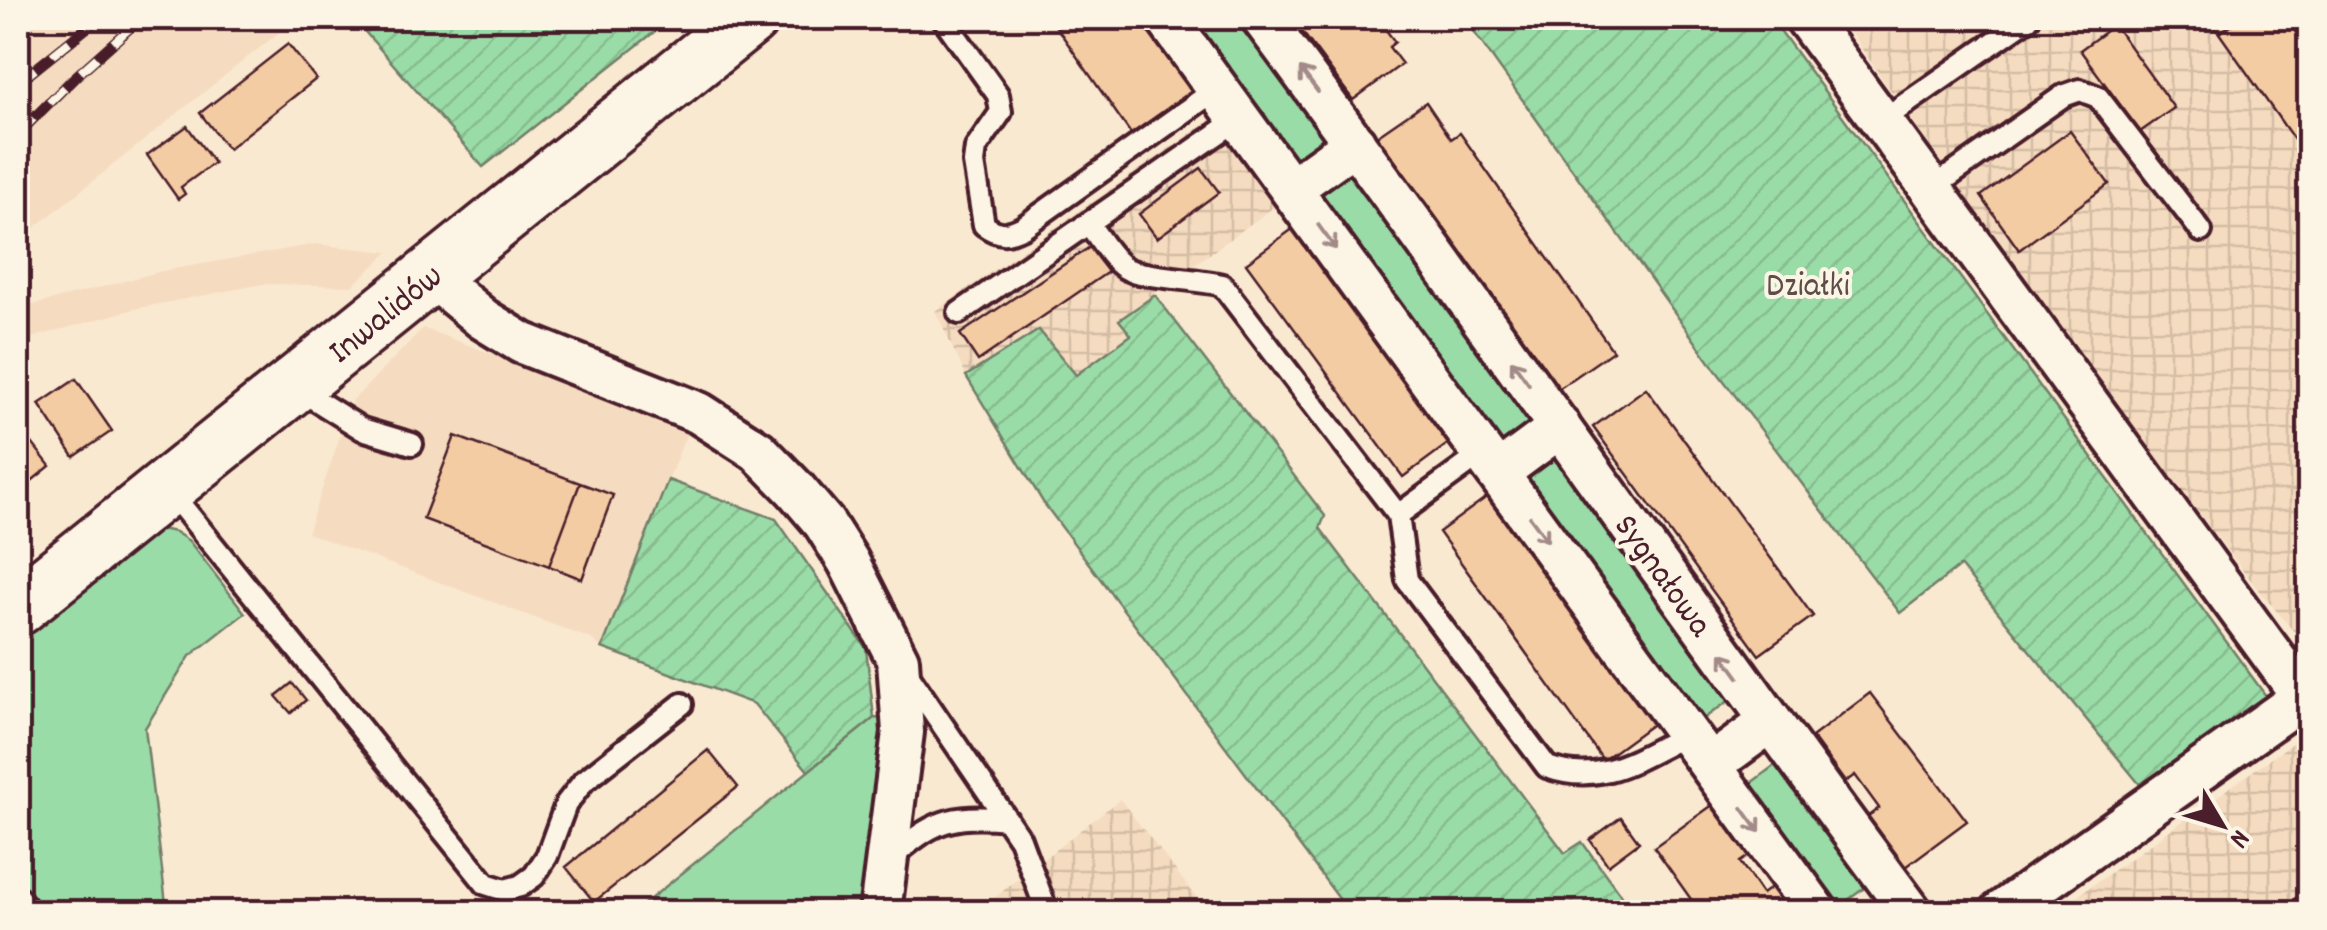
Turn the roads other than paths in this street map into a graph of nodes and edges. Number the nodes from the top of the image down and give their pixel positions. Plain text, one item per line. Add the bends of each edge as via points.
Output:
1 (750, 18) edge
2 (943, 18) edge
3 (1166, 18) edge
4 (1262, 18) edge
5 (1806, 18) edge
6 (2029, 18) edge
7 (1229, 103) junction
8 (1881, 121) junction
9 (1355, 143) junction
10 (1292, 188) junction
11 (1931, 189) junction
12 (1088, 223) junction
13 (2201, 232) dead end
14 (430, 275) junction
15 (958, 313) dead end
16 (294, 386) junction
17 (1560, 427) junction
18 (412, 444) dead end
19 (1490, 463) junction
20 (167, 487) junction
21 (1398, 514) junction
22 (18, 607) edge
23 (898, 660) junction
24 (2306, 694) edge
25 (682, 704) dead end
26 (1770, 722) junction
27 (1700, 750) junction
28 (1006, 819) junction
29 (888, 860) junction
30 (18, 897) edge
31 (1891, 905) edge
32 (30, 912) edge
33 (880, 912) edge
34 (1048, 912) edge
35 (1818, 912) edge
36 (2001, 912) edge

1 - 14 street, Inwalidów
2 - 7 lane via 998,95 1001,112 976,148 974,163 984,225 994,232 1007,235 1023,227
3 - 7 street
9 -> 4 street, Sygnałowa
5 - 8 street
6 - 8 lane
7 - 10 street
7 - 12 lane
8 - 11 street
9 - 10 street
17 -> 9 street, Sygnałowa
10 -> 19 street
11 - 13 lane via 2080,90 2098,96
11 - 24 street
12 - 15 lane
12 - 21 lane via 1132,272 1222,285
14 - 16 street, Inwalidów
14 - 23 street via 522,344 699,414 758,452 824,523
16 - 18 lane via 362,428
16 - 20 street, Inwalidów
17 - 19 street
26 -> 17 street, Sygnałowa
19 - 21 lane
19 -> 27 street
20 - 22 street, Inwalidów
20 - 25 lane via 486,884 505,890 534,876 566,804 584,781
21 - 27 lane via 1408,580 1547,767 1566,774 1606,773
23 - 28 lane
23 - 29 street via 903,732
24 - 36 street
26 - 27 street
26 - 31 street, Sygnałowa
27 -> 35 street
28 - 29 lane via 945,820
28 - 34 lane
29 - 33 street
30 - 32 lane

